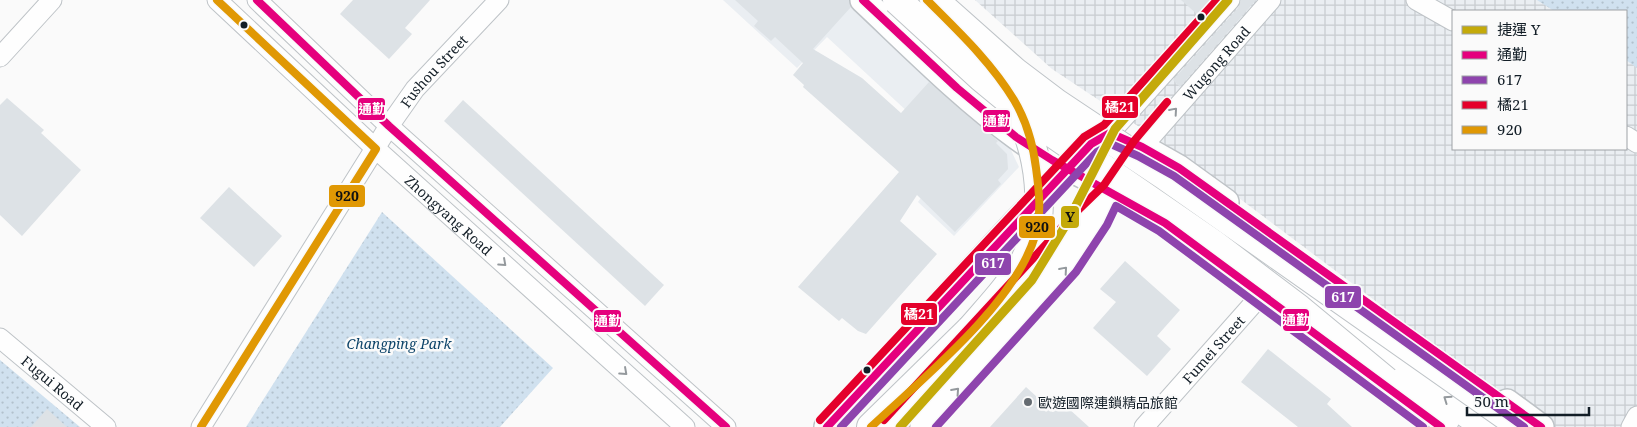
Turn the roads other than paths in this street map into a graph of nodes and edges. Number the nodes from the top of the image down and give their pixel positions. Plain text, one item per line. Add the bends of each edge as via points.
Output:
1 (52, 0) edge
2 (217, 0) edge
3 (257, 0) edge
4 (499, 0) edge
5 (863, 0) edge
6 (897, 0) edge
7 (916, 0) edge
8 (927, 0) edge
9 (934, 0) edge
10 (950, 0) edge
11 (1230, 0) edge
12 (1271, 0) edge
13 (1416, 0) edge
14 (1452, 20) edge
15 (0, 57) edge
16 (390, 126) junction
17 (1101, 138) junction
18 (376, 148) junction
19 (1137, 155) junction
20 (1069, 170) junction
21 (1112, 192) junction
22 (1260, 294) junction
23 (0, 338) edge
24 (1637, 416) edge
25 (106, 427) edge
26 (201, 427) edge
27 (685, 427) edge
28 (726, 427) edge
29 (827, 427) edge
30 (871, 427) edge
31 (891, 427) edge
32 (923, 427) edge
33 (1144, 427) edge
34 (1441, 427) edge
35 (1454, 427) edge
36 (1486, 427) edge
37 (1522, 427) edge
38 (1542, 427) edge
39 (1631, 427) edge

1 - 15 street
2 - 18 street, Zhongyang Road
3 - 16 street, Zhongyang Road
4 - 16 street, Fushou Street via 415,89
5 - 20 main road via 972,101 1017,137
6 - 35 highway, bridge via 982,78 1032,118 1212,243 1386,381
7 - 17 main road via 1008,82
8 - 30 highway, bridge via 998,77 1014,102 1029,135 1036,162 1038,213 1034,237 1012,280 971,329
9 - 37 highway, bridge via 1015,72 1056,103
10 - 17 main road via 1052,94 1090,121
11 - 17 street
19 -> 12 street, Wugong Road
13 - 14 street
16 - 18 street, Fushou Street
16 - 28 street, Zhongyang Road
17 - 19 highway
17 - 20 main road
17 - 21 main road
18 - 26 street, Fushou Street
18 -> 27 street, Zhongyang Road
19 - 21 main road
36 -> 19 highway via 1346,328
19 - 38 main road via 1187,174
20 - 21 main road
20 - 29 main road via 1016,222
21 - 22 main road via 1165,223
21 - 31 main road via 1080,221
32 -> 21 main road via 1068,266 1095,226
22 - 33 street, Fumei Street
22 - 34 main road
23 - 25 street, Fugui Road
24 - 39 street

